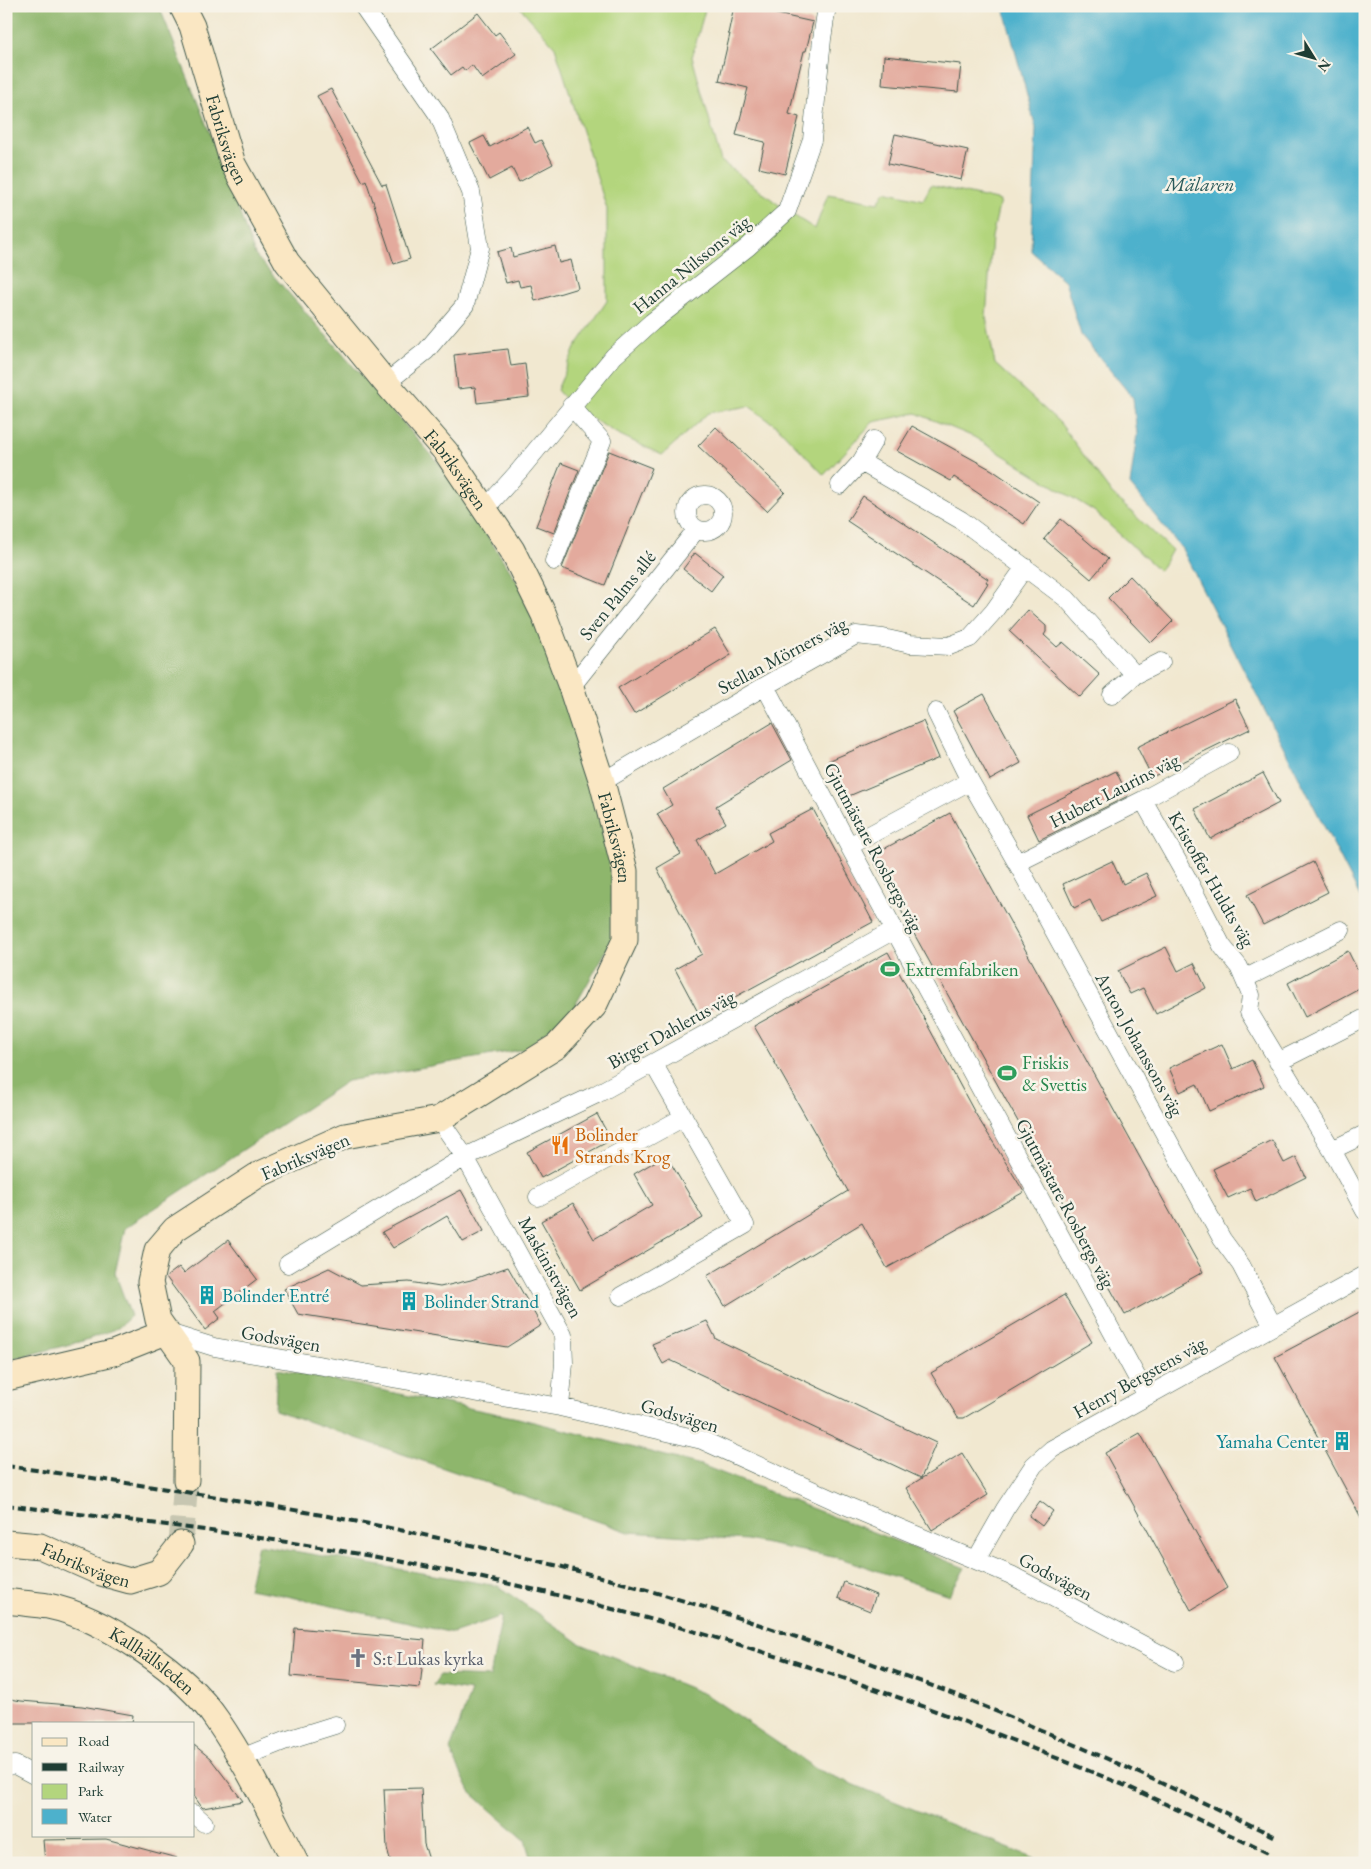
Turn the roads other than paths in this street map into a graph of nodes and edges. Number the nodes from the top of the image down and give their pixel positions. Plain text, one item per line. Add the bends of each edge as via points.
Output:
1 (363, 6) edge
2 (827, 6) edge
3 (192, 13) edge
4 (386, 383) junction
5 (571, 406) junction
6 (874, 440) dead end
7 (861, 462) junction
8 (840, 485) dead end
9 (486, 509) junction
10 (696, 530) dead end
11 (554, 561) dead end
12 (1025, 567) junction
13 (1161, 662) dead end
14 (1135, 674) junction
15 (765, 686) junction
16 (571, 687) junction
17 (1112, 695) dead end
18 (936, 712) dead end
19 (1229, 753) dead end
20 (602, 782) junction
21 (970, 782) junction
22 (1143, 800) junction
23 (849, 846) junction
24 (1017, 863) junction
25 (894, 930) junction
26 (1342, 930) dead end
27 (1244, 979) junction
28 (1365, 1018) edge
29 (1278, 1062) junction
30 (654, 1063) junction
31 (684, 1117) junction
32 (439, 1119) junction
33 (1365, 1134) edge
34 (1332, 1150) junction
35 (466, 1157) junction
36 (538, 1197) dead end
37 (1365, 1211) edge
38 (288, 1264) dead end
39 (1365, 1275) edge
40 (621, 1296) dead end
41 (1272, 1326) junction
42 (166, 1332) junction
43 (6, 1378) edge
44 (1147, 1396) junction
45 (560, 1407) junction
46 (186, 1480) tunnel mouth
47 (6, 1543) edge
48 (181, 1544) tunnel mouth
49 (976, 1560) junction
50 (6, 1601) edge
51 (1175, 1662) dead end
52 (335, 1725) dead end
53 (241, 1758) junction
54 (6, 1766) edge
55 (32, 1774) edge
56 (296, 1863) edge

1 - 4 street via 439,116 471,192 480,248 466,305 426,352
2 - 5 street, Hanna Nilssons väg via 812,140 787,211 748,247 614,356
3 - 4 street, Fabriksvägen via 233,164 287,262
4 - 9 street, Fabriksvägen via 446,452
5 - 9 street, Hanna Nilssons väg
5 - 11 street via 602,440
6 - 7 street
7 - 8 street
7 - 12 street via 961,520
9 - 16 street, Fabriksvägen via 512,550 544,615
10 - 16 street, Sven Palms allé
12 - 14 street via 1067,600
12 - 15 street, Stellan Mörners väg via 970,638 949,646 910,644 856,635
13 - 14 street
14 - 17 street
15 - 20 street, Stellan Mörners väg
15 - 23 street, Gjutmästare Rosbergs väg
16 - 20 street, Fabriksvägen
18 - 21 street, Anton Johanssons väg
19 - 22 street, Hubert Laurins väg
20 - 32 street, Fabriksvägen via 625,871 625,940 594,1006 556,1046
21 - 23 street
21 - 24 street, Anton Johanssons väg
22 - 24 street, Hubert Laurins väg
22 - 27 street, Kristoffer Huldts väg via 1222,946
23 - 25 street, Gjutmästare Rosbergs väg
24 - 41 street, Anton Johanssons väg
25 - 30 street, Birger Dahlerus väg
25 - 44 street, Gjutmästare Rosbergs väg
26 - 27 street, Kristoffer Huldts väg
27 - 29 street, Kristoffer Huldts väg via 1251,995 1249,1012
28 - 29 street
29 - 34 street, Kristoffer Huldts väg
30 - 31 street
30 - 35 street, Birger Dahlerus väg
31 - 36 street
31 - 40 street via 744,1225
32 - 35 street
32 - 42 street, Fabriksvägen via 345,1136 258,1175 175,1229 157,1250 150,1282 158,1320
33 - 34 street
34 - 37 street, Kristoffer Huldts väg
35 - 38 street, Birger Dahlerus väg
35 - 45 street, Maskinistvägen via 563,1335
39 - 41 street, Henry Bergstens väg
41 - 44 street, Henry Bergstens väg
42 - 43 street via 113,1353
42 - 45 street, Godsvägen via 214,1347
42 - 46 street, Fabriksvägen via 188,1361
44 - 49 street, Henry Bergstens väg via 1052,1449 1034,1465
45 - 49 street, Godsvägen via 702,1440
47 - 48 street, Fabriksvägen via 40,1546 101,1573 130,1581 159,1572
49 - 51 street, Godsvägen via 1011,1575
50 - 53 street, Kallhällsleden via 49,1606 97,1623 149,1654 186,1685 216,1718
52 - 53 street
53 - 56 street, Kallhällsleden
54 - 55 street via 15,1765

